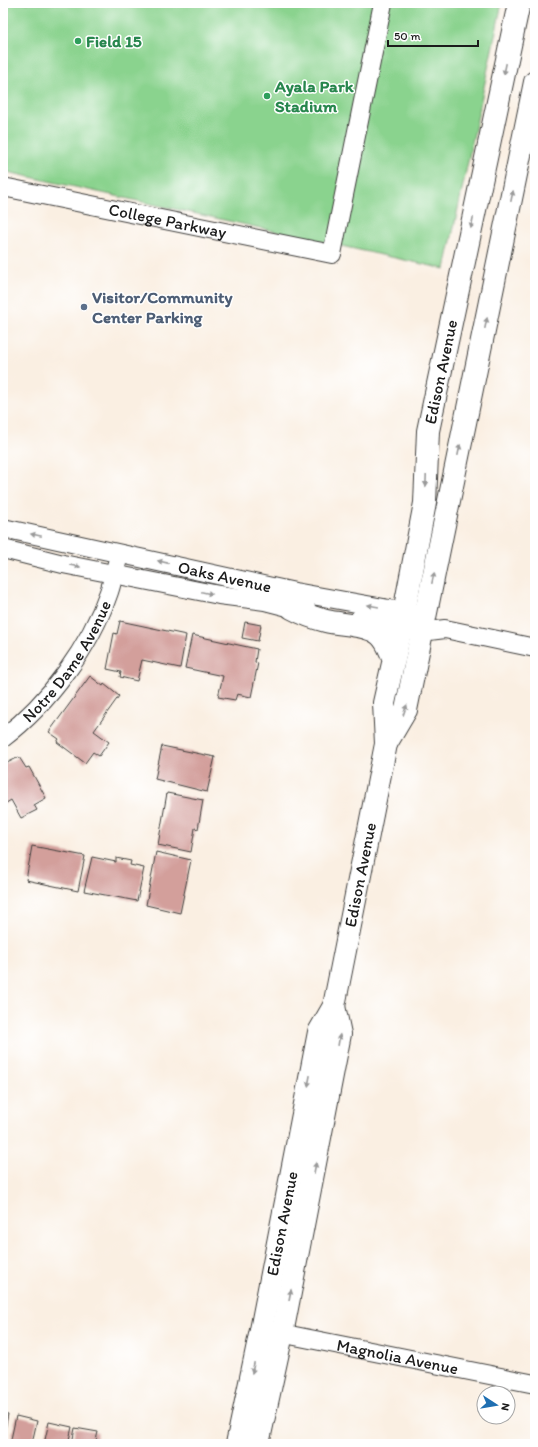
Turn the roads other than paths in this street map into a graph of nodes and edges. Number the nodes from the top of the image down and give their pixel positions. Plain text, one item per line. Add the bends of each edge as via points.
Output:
1 (383, 3) edge
2 (518, 3) edge
3 (535, 82) edge
4 (3, 187) edge
5 (3, 528) edge
6 (3, 549) edge
7 (119, 552) junction
8 (114, 574) junction
9 (292, 608) junction
10 (413, 622) junction
11 (535, 648) edge
12 (394, 659) junction
13 (3, 738) edge
14 (386, 744) junction
15 (334, 1006) junction
16 (261, 1330) junction
17 (282, 1334) junction
18 (535, 1384) edge
19 (237, 1444) edge
20 (258, 1444) edge

1 - 4 street, College Parkway via 332,254
2 -> 10 main road, Edison Avenue via 428,431 425,502
10 -> 3 main road, Edison Avenue
7 -> 5 street, Oaks Avenue
6 -> 8 street, Oaks Avenue
7 - 8 street, Notre Dame Avenue
10 -> 7 street, Oaks Avenue
8 -> 9 street, Oaks Avenue
8 - 13 street, Notre Dame Avenue via 109,592 80,654 60,682 20,726
9 - 10 street, Oaks Avenue via 309,607
9 - 12 main road via 308,617 369,628 385,640
10 - 11 street, Oaks Avenue
10 - 12 main road, Edison Avenue
14 -> 10 main road, Edison Avenue via 406,710
12 - 14 main road, Edison Avenue via 384,703
14 - 15 main road, Edison Avenue
15 -> 16 main road, Edison Avenue via 319,1032
17 -> 15 main road, Edison Avenue via 340,1034
16 - 17 street, Magnolia Avenue
16 -> 19 main road, Edison Avenue
17 - 18 street, Magnolia Avenue
17 - 20 main road, Edison Avenue

